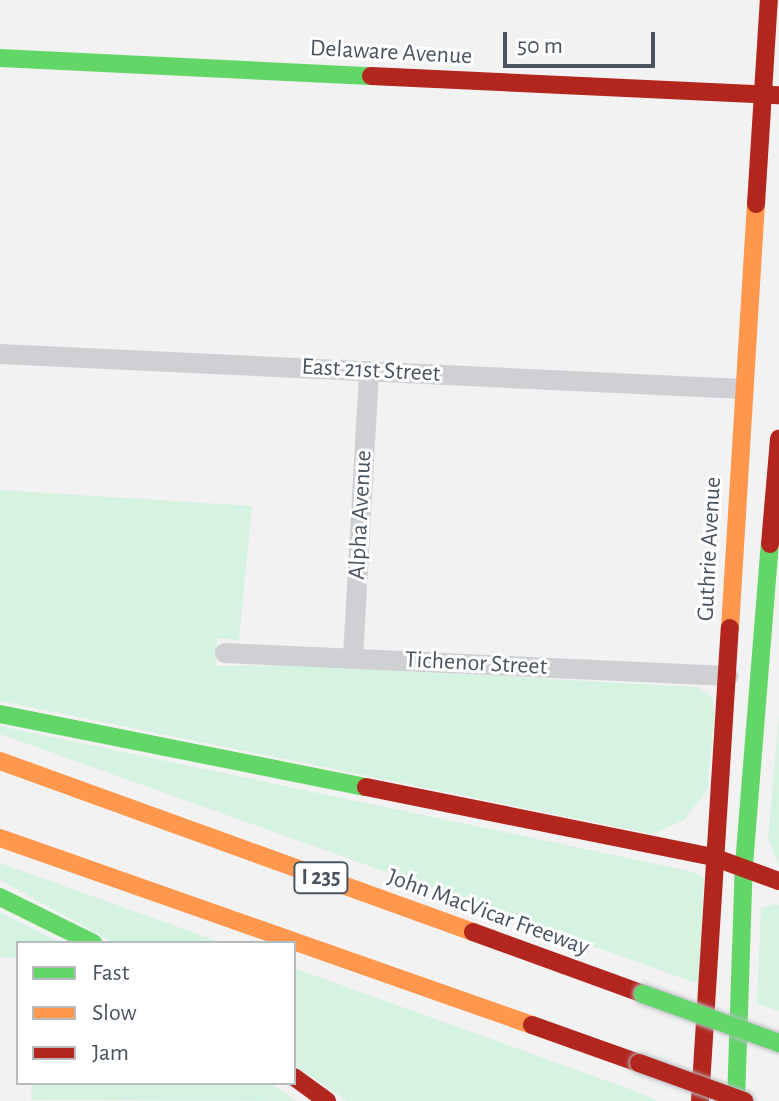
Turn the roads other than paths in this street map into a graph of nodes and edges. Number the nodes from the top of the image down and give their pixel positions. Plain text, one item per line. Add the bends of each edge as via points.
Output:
1 (769, 0) edge
2 (0, 58) edge
3 (771, 95) edge
4 (0, 354) edge
5 (369, 371) junction
6 (743, 389) junction
7 (779, 438) edge
8 (778, 472) edge
9 (225, 653) dead end
10 (353, 658) junction
11 (728, 676) junction
12 (0, 714) edge
13 (0, 761) edge
14 (0, 838) edge
15 (713, 857) junction
16 (744, 865) junction
17 (779, 881) edge
18 (0, 897) edge
19 (89, 941) edge
20 (293, 941) edge
21 (296, 942) edge
22 (779, 1043) edge
23 (296, 1078) edge
24 (327, 1101) edge
25 (700, 1101) edge
26 (736, 1101) edge
27 (744, 1101) edge

1 - 3 main road, Guthrie Avenue
2 - 3 main road, Delaware Avenue
3 - 6 main road, Guthrie Avenue
4 - 5 street, East 21st Street
5 - 6 street, East 21st Street
5 - 10 street, Alpha Avenue
6 - 11 main road, Guthrie Avenue
7 - 8 main road
8 - 16 main road
9 - 10 street, Tichenor Street
10 - 11 street, Tichenor Street
11 - 15 main road, Guthrie Avenue
12 - 15 main road
13 - 22 main road, John MacVicar Freeway / I 235, bridge
14 - 20 main road, bridge
15 - 16 main road
15 - 25 main road, Guthrie Avenue
16 - 17 main road
16 - 26 main road
18 - 19 main road
21 - 27 main road, bridge
23 - 24 main road

